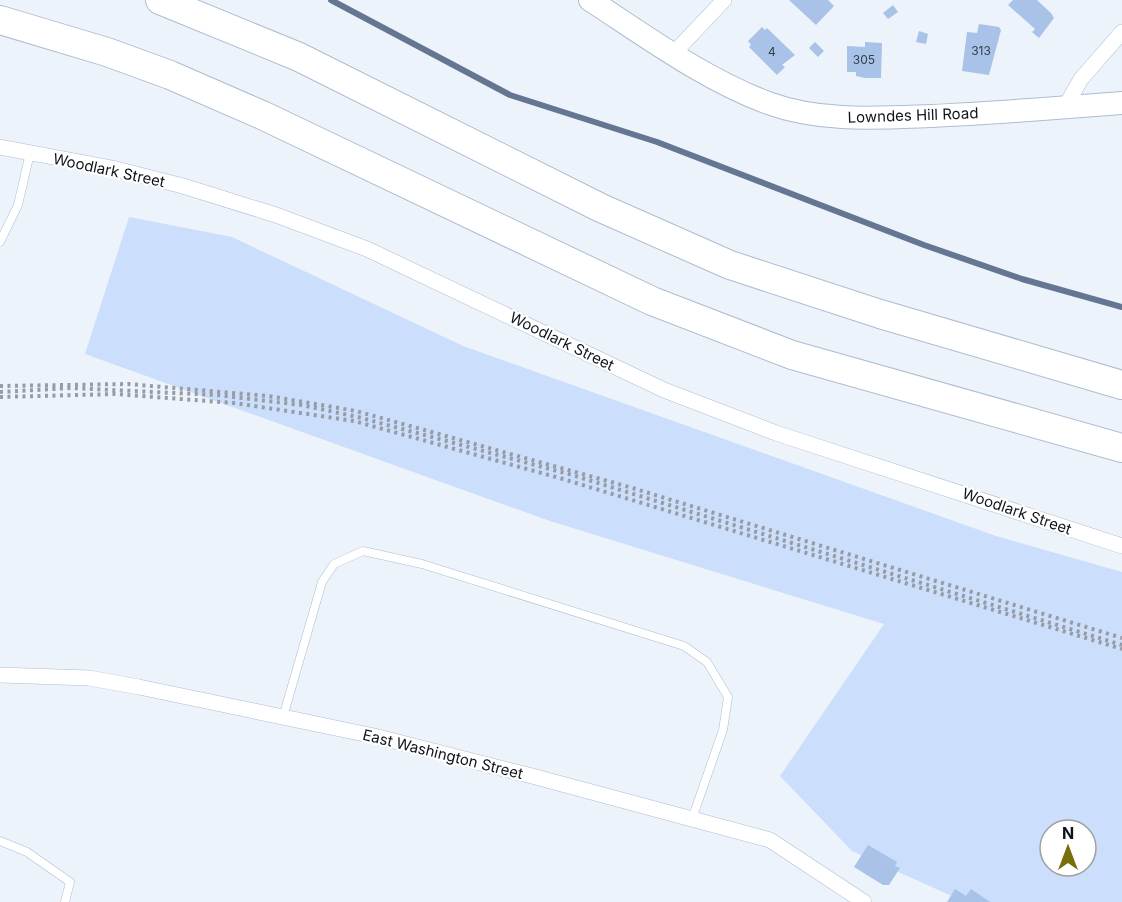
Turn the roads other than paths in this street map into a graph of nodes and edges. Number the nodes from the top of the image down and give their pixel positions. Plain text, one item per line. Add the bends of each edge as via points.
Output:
1 (160, 0) edge
2 (590, 0) edge
3 (724, 0) edge
4 (0, 20) edge
5 (1122, 32) edge
6 (673, 54) junction
7 (1122, 103) edge
8 (1065, 107) junction
9 (0, 147) edge
10 (30, 153) junction
11 (0, 242) edge
12 (1122, 384) edge
13 (1122, 448) edge
14 (1122, 546) edge
15 (0, 675) edge
16 (283, 718) junction
17 (692, 819) junction
18 (0, 841) edge
19 (65, 902) edge
20 (864, 902) edge

1 - 12 highway via 298,57 601,208 730,265 880,314
2 - 6 street, Lowndes Hill Road
3 - 6 street
4 - 13 highway via 170,75 652,301 792,356
5 - 8 street via 1081,79
6 - 8 street, Lowndes Hill Road via 733,88 769,104 802,112 875,118
7 - 8 street, Lowndes Hill Road
9 - 10 street, Woodlark Street
10 - 11 lane via 18,205
10 - 14 street, Woodlark Street via 112,168 276,215 367,249 664,390 776,433
15 - 16 street, East Washington Street via 89,678
16 - 17 street, East Washington Street via 374,736
16 - 17 lane via 322,582 334,564 363,551 422,564 684,646 707,662 728,697 723,730
17 - 20 street, East Washington Street via 770,840
18 - 19 lane via 27,852 70,882

